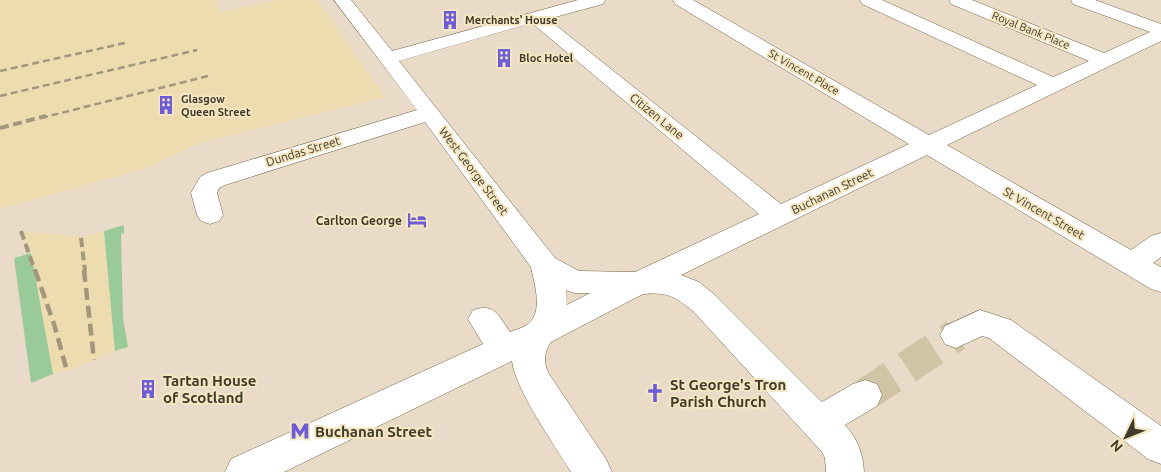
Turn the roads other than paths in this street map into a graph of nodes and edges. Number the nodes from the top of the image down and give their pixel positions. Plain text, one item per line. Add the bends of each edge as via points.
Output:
1 (342, 0) edge
2 (597, 0) edge
3 (715, 0) edge
4 (868, 0) edge
5 (957, 0) edge
6 (1079, 0) edge
7 (686, 3) edge
8 (535, 17) junction
9 (1161, 30) edge
10 (1161, 34) edge
11 (1152, 47) edge
12 (387, 58) junction
13 (1106, 60) junction
14 (1054, 85) junction
15 (430, 113) junction
16 (927, 144) junction
17 (210, 215) dead end
18 (779, 216) junction
19 (1161, 243) edge
20 (1132, 264) junction
21 (546, 266) junction
22 (1161, 281) edge
23 (638, 283) junction
24 (484, 319) dead end
25 (537, 334) junction
26 (956, 335) tunnel mouth
27 (503, 349) junction
28 (865, 395) tunnel mouth
29 (818, 423) junction
30 (1161, 447) edge
31 (244, 472) edge
32 (593, 472) edge
33 (846, 472) edge

1 - 12 street, West George Street
2 - 8 street
3 - 7 street
4 - 14 street
5 - 13 street, Royal Bank Place
6 - 9 street
7 - 16 street, St Vincent Place
8 - 12 street
8 - 18 street, Citizen Lane
10 - 11 street, Buchanan Street
11 - 13 street, Buchanan Street
12 - 15 street, West George Street
13 - 14 street, Buchanan Street
14 - 16 street, Buchanan Street
15 - 17 street, Dundas Street via 216,179 209,183 204,193
15 - 21 street, West George Street
16 - 18 street, Buchanan Street
16 - 20 street, St Vincent Street
18 - 23 street, Buchanan Street
19 - 20 street
20 - 22 street, St Vincent Street
21 - 23 street, West George Street via 574,282
21 - 25 street via 551,314
23 - 25 street, Buchanan Street
23 - 29 street, West George Street via 674,284 688,290
24 - 27 street
25 - 27 street, Buchanan Street
25 - 32 street via 530,345 528,364 538,386
26 - 30 street via 980,322 1000,329
27 - 31 street, Buchanan Street
28 - 29 street
29 - 33 street, West George Street via 844,455

